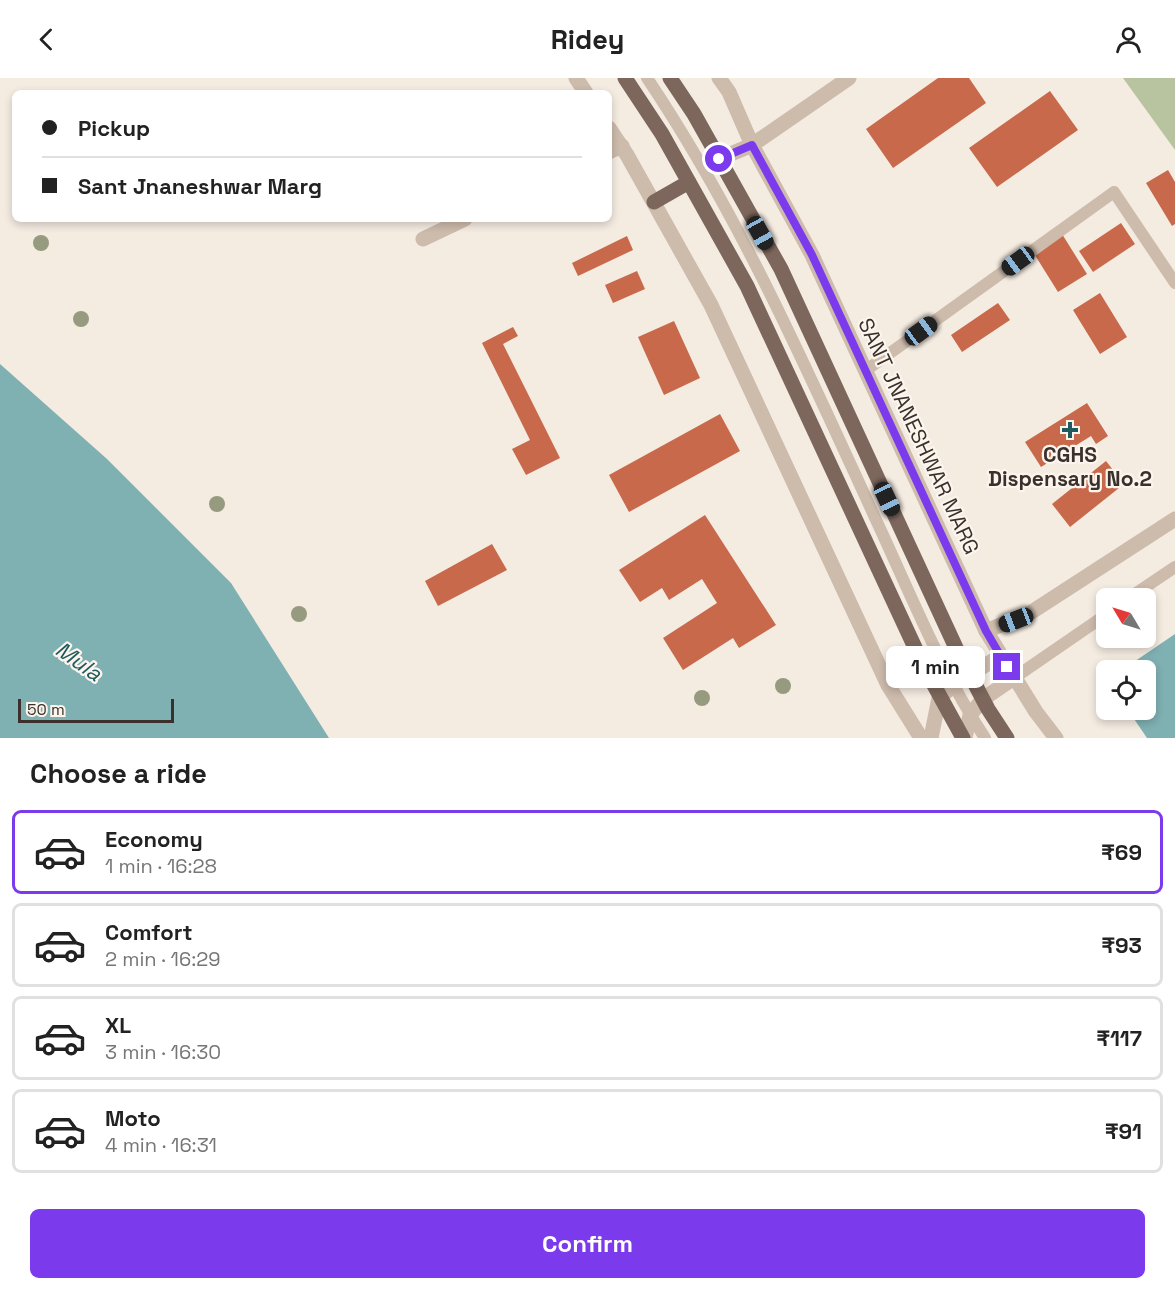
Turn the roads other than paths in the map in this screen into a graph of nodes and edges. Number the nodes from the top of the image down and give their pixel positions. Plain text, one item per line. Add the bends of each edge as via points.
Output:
1 (625, 78) edge
2 (647, 78) edge
3 (670, 78) edge
4 (719, 78) edge
5 (849, 78) edge
6 (752, 145) junction
7 (615, 149) edge
8 (719, 159) junction
9 (689, 182) junction
10 (654, 202) junction
11 (458, 222) edge
12 (423, 238) dead end
13 (1175, 283) edge
14 (866, 371) junction
15 (1175, 519) edge
16 (1175, 567) edge
17 (1144, 588) edge
18 (1096, 622) edge
19 (986, 631) junction
20 (1000, 656) junction
21 (970, 675) junction
22 (1014, 678) junction
23 (954, 685) junction
24 (939, 698) junction
25 (983, 699) junction
26 (970, 715) junction
27 (921, 738) edge
28 (931, 738) edge
29 (964, 738) edge
30 (984, 738) edge
31 (1007, 738) edge
32 (1056, 738) edge

1 - 9 main road
2 - 23 lane via 678,124 764,278
3 - 8 main road
4 - 6 street, SANT JNANESHWAR MARG
5 - 6 street
6 - 8 street
6 - 14 street, SANT JNANESHWAR MARG via 812,255
7 - 10 street
8 - 21 main road via 781,269
9 - 10 main road
9 - 24 main road via 747,286
10 - 27 street via 711,305 888,685
11 - 12 street
13 - 14 lane via 1114,192
14 - 19 street, SANT JNANESHWAR MARG
15 - 19 street via 1030,614
16 - 17 lane
18 - 22 lane
19 - 20 street, SANT JNANESHWAR MARG
20 - 21 street
20 - 22 street, SANT JNANESHWAR MARG
21 - 23 street
21 - 25 main road
22 - 25 street
22 - 32 street, SANT JNANESHWAR MARG
23 - 24 street
23 - 26 lane
24 - 28 street
24 - 29 main road
25 - 26 street
25 - 31 main road
26 - 29 street
26 - 30 lane

